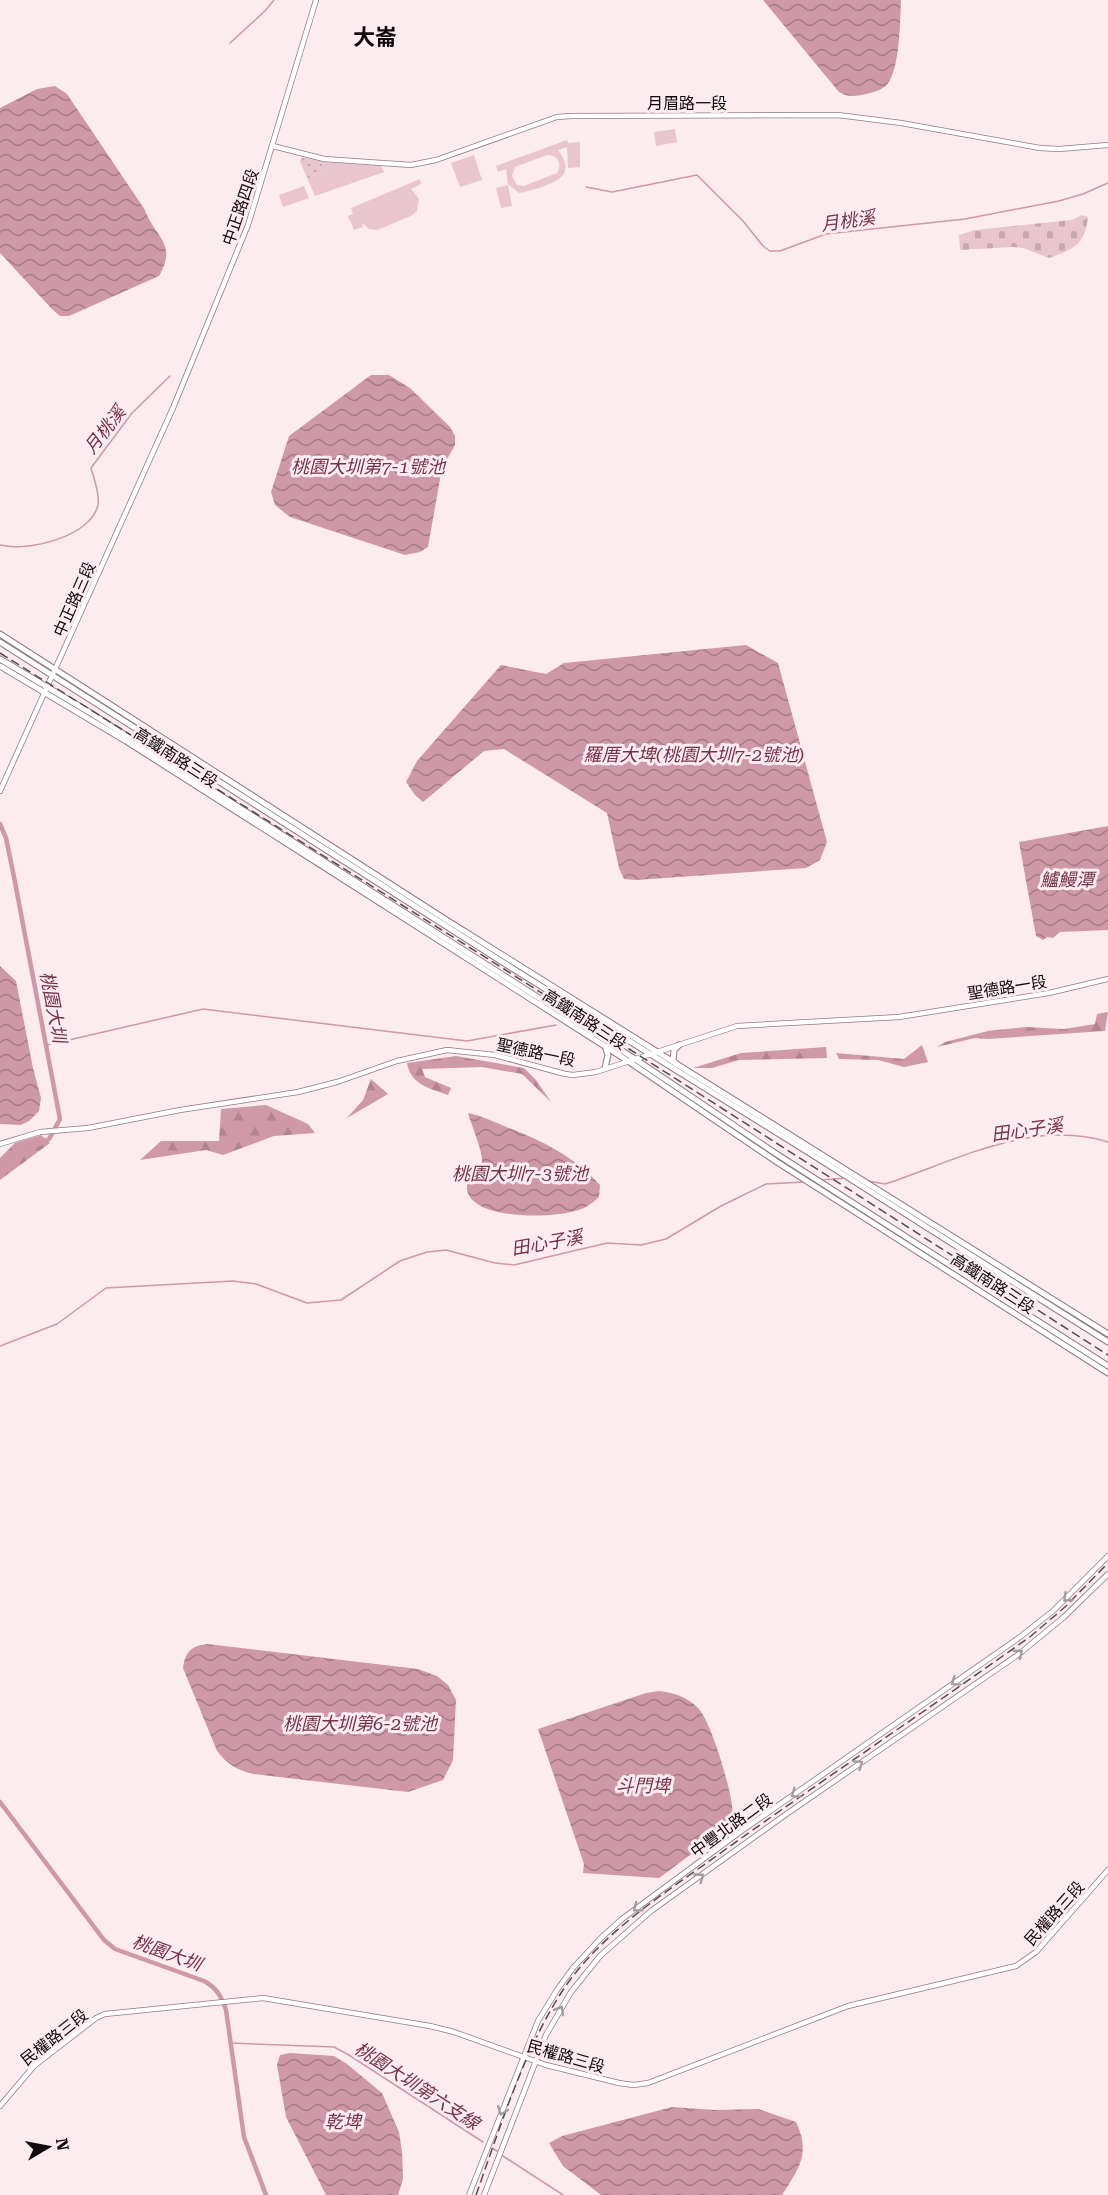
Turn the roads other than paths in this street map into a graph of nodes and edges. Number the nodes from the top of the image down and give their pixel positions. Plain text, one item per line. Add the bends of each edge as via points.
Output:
1 (316, 0) edge
2 (1108, 145) edge
3 (273, 146) junction
4 (169, 416) joint
5 (0, 634) edge
6 (0, 642) edge
7 (0, 659) edge
8 (0, 666) edge
9 (54, 673) junction
10 (46, 690) junction
11 (227, 786) junction
12 (0, 791) edge
13 (243, 791) junction
14 (498, 952) junction
15 (515, 970) junction
16 (1108, 979) edge
17 (624, 1038) junction
18 (679, 1046) junction
19 (606, 1049) junction
20 (621, 1051) junction
21 (657, 1052) junction
22 (650, 1055) junction
23 (635, 1059) junction
24 (659, 1060) junction
25 (627, 1061) junction
26 (677, 1065) junction
27 (605, 1068) junction
28 (654, 1072) junction
29 (0, 1144) edge
30 (811, 1150) junction
31 (778, 1159) junction
32 (896, 1204) junction
33 (859, 1210) junction
34 (1050, 1298) junction
35 (1072, 1318) junction
36 (1044, 1325) junction
37 (1108, 1334) edge
38 (1059, 1342) junction
39 (1108, 1342) edge
40 (1108, 1366) edge
41 (1108, 1373) edge
42 (1108, 1556) edge
43 (1108, 1574) edge
44 (1108, 1870) edge
45 (523, 2057) junction
46 (534, 2062) junction
47 (0, 2106) edge
48 (469, 2195) edge
49 (484, 2195) edge

1 - 3 street, 中正路四段
2 - 3 street, 月眉路一段 via 1040,148 838,115 678,114 557,117 436,160 411,165 324,159
3 - 4 street, 中正路四段 via 248,225
4 - 9 street, 中正路三段
5 - 9 main road
6 - 9 main road
7 - 10 main road
8 - 10 main road
9 - 10 street, 中正路三段
9 - 11 main road, 高鐵南路三段
9 - 13 main road, 高鐵南路三段
10 - 12 street, 中正路三段
10 - 19 main road, 高鐵南路三段
10 - 20 main road, 高鐵南路三段 via 128,736
11 - 13 main road
11 - 15 main road, 高鐵南路三段
13 - 14 main road, 高鐵南路三段
14 - 15 main road
14 - 21 main road, 高鐵南路三段
15 - 17 main road, 高鐵南路三段
16 - 18 street, 聖德路一段 via 1049,993 899,1017 737,1026
17 - 20 main road via 628,1046
17 - 22 main road, 高鐵南路三段
18 - 21 street, 聖德路一段
18 - 26 main road via 674,1050
19 - 25 main road, 高鐵南路三段
19 - 27 main road
20 - 23 main road, 高鐵南路三段
21 - 22 street, 聖德路一段
21 - 26 main road, 高鐵南路三段
22 - 23 street, 聖德路一段
22 - 24 main road, 高鐵南路三段
23 - 25 street, 聖德路一段
23 - 28 main road, 高鐵南路三段
24 - 28 main road
24 - 30 main road, 高鐵南路三段
25 - 27 street, 聖德路一段
25 - 31 main road, 高鐵南路三段
26 - 30 main road, 高鐵南路三段
27 - 29 street, 聖德路一段 via 565,1074 495,1055 447,1050 298,1092 40,1132
28 - 31 main road, 高鐵南路三段
30 - 32 main road, 高鐵南路三段
31 - 33 main road, 高鐵南路三段
32 - 34 main road, 高鐵南路三段
32 - 35 main road, 高鐵南路三段
33 - 36 main road, 高鐵南路三段
33 - 38 main road, 高鐵南路三段
34 - 35 main road
34 - 37 main road, 高鐵南路三段
35 - 39 main road, 高鐵南路三段
36 - 38 main road
36 - 40 main road, 高鐵南路三段
38 - 41 main road, 高鐵南路三段
42 -> 45 street, 中豐北路二段 via 1053,1611 1020,1637 622,1919 587,1952 557,1990
46 -> 43 street, 中豐北路二段 via 571,1992 617,1939 785,1815 1019,1654
44 - 46 street, 民權路三段 via 1036,1952 1016,1966 848,2006 641,2084 619,2083
45 - 46 street, 民權路三段
45 - 47 street, 民權路三段 via 430,2026 269,1998 105,2014 34,2066
45 -> 48 street, 中豐北路二段
46 - 49 street, 中豐北路二段

